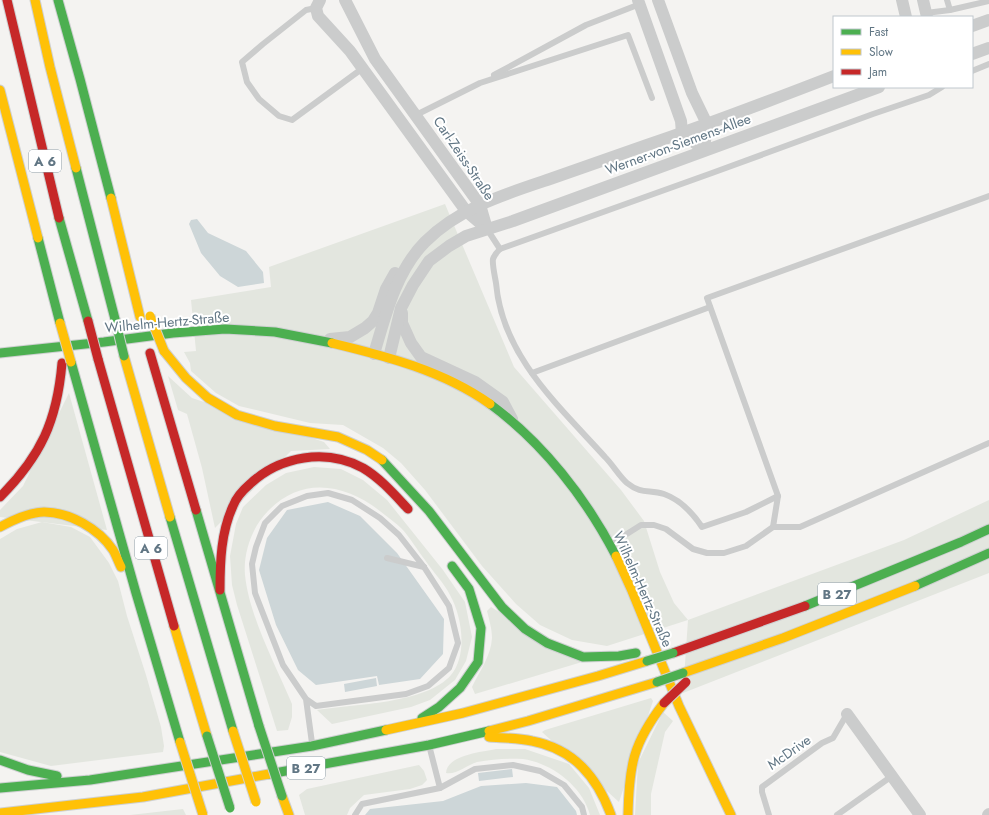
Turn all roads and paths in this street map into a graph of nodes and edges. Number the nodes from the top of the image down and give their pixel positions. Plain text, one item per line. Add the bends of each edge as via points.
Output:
1 (7, 0) edge
2 (35, 0) edge
3 (58, 0) edge
4 (345, 0) edge
5 (658, 0) edge
6 (902, 0) edge
7 (923, 0) edge
8 (947, 0) edge
9 (989, 1) edge
10 (639, 2) edge
11 (318, 4) edge
12 (950, 10) junction
13 (927, 15) edge
14 (906, 16) edge
15 (989, 20) edge
16 (973, 26) edge
17 (989, 48) edge
18 (973, 54) edge
19 (375, 59) junction
20 (989, 64) edge
21 (363, 68) junction
22 (973, 71) edge
23 (833, 76) edge
24 (480, 83) junction
25 (876, 88) edge
26 (940, 88) edge
27 (0, 90) edge
28 (652, 98) dead end
29 (416, 115) junction
30 (707, 124) junction
31 (682, 133) junction
32 (704, 150) junction
33 (989, 196) edge
34 (480, 205) junction
35 (466, 211) junction
36 (487, 229) junction
37 (423, 244) junction
38 (500, 248) junction
39 (133, 288) junction
40 (710, 307) junction
41 (401, 308) junction
42 (322, 340) junction
43 (0, 353) edge
44 (374, 354) junction
45 (389, 358) junction
46 (67, 363) junction
47 (532, 373) junction
48 (516, 425) junction
49 (989, 443) edge
50 (778, 496) junction
51 (0, 497) edge
52 (413, 514) dead end
53 (0, 527) edge
54 (773, 527) junction
55 (989, 529) edge
56 (610, 544) junction
57 (989, 553) edge
58 (387, 558) dead end
59 (446, 558) dead end
60 (424, 568) junction
61 (220, 590) junction
62 (136, 593) junction
63 (645, 656) junction
64 (714, 663) junction
65 (306, 699) junction
66 (847, 714) joint
67 (411, 725) junction
68 (468, 735) junction
69 (430, 745) junction
70 (312, 746) junction
71 (0, 760) edge
72 (892, 776) junction
73 (90, 780) junction
74 (0, 788) edge
75 (440, 788) junction
76 (143, 797) junction
77 (257, 805) dead end
78 (114, 809) dead end
79 (231, 811) edge
80 (0, 813) edge
81 (203, 815) edge
82 (289, 815) edge
83 (355, 815) edge
84 (584, 815) edge
85 (611, 815) edge
86 (628, 815) edge
87 (731, 815) edge
88 (769, 815) edge
89 (837, 815) edge
90 (920, 815) edge

1 - 79 main road, A 6, bridge via 61,225 98,359 157,568
2 - 77 main road, A 6, bridge via 124,356
3 - 39 main road
4 - 19 street, Carl-Zeiss-Straße
5 - 30 street via 692,93
6 - 14 street
7 - 13 street
8 - 12 lane
9 - 12 lane
10 - 24 lane via 586,24
10 - 31 street via 681,122
11 - 21 street, Carl-Zeiss-Straße via 318,16
11 - 21 lane via 306,10 242,62 247,82 259,99 279,116 292,120
12 - 13 lane
15 - 16 street
17 - 18 street
19 - 21 street
19 - 29 street, Carl-Zeiss-Straße
20 - 22 lane
21 - 35 street, Carl-Zeiss-Straße
23 - 30 street, Werner-von-Siemens-Allee
24 - 28 lane via 628,34
24 - 29 lane
25 - 32 street, Werner-von-Siemens-Allee
26 - 38 lane via 929,95
27 - 46 main road, bridge via 60,323
29 - 34 street, Carl-Zeiss-Straße
30 - 31 street, Werner-von-Siemens-Allee
30 - 32 street
31 - 32 street
31 - 34 street, Werner-von-Siemens-Allee
32 - 36 street, Werner-von-Siemens-Allee
33 - 40 lane via 707,298
34 - 35 street, Werner-von-Siemens-Allee
34 - 36 street, Carl-Zeiss-Straße
35 - 36 street, Carl-Zeiss-Straße
35 - 37 street, Werner-von-Siemens-Allee via 440,228
36 - 38 lane
36 - 41 street, Werner-von-Siemens-Allee via 466,236 430,261
37 - 42 street via 410,252 397,269 373,321 350,337
37 - 44 street via 404,270 390,302
38 - 47 lane via 493,259 500,311 513,344
39 - 61 main road
39 - 63 main road, bridge via 150,316 164,351 186,378 208,398 237,415 275,426 338,437 384,461 429,511 502,607 524,629 547,643 583,657
40 - 47 lane
40 - 50 lane
41 - 45 street, Werner-von-Siemens-Allee
41 - 48 street via 402,323 421,357 476,382 503,402
42 - 43 main road, Wilhelm-Hertz-Straße via 259,330 209,330
42 - 44 main road, Wilhelm-Hertz-Straße
44 - 45 main road, Wilhelm-Hertz-Straße
45 - 48 main road, Wilhelm-Hertz-Straße via 459,386 493,406
46 - 51 main road via 48,432 23,473
46 - 62 main road
47 - 50 lane via 549,397 626,482 640,491 663,494 678,502 692,512 702,527 746,512
48 - 56 main road, Wilhelm-Hertz-Straße via 560,471
49 - 54 lane via 800,527
50 - 54 lane
52 - 61 main road via 372,474 344,460 309,456 277,465 251,483 233,504 224,530
53 - 62 main road via 26,515 44,512 75,519 89,527 111,548
54 - 56 lane via 746,546 724,553 707,554 693,549 666,529 654,525 641,525
55 - 63 main road, B 27, bridge via 805,606 682,650
56 - 87 main road, Wilhelm-Hertz-Straße via 691,734
57 - 64 main road, B 27 via 911,588
58 - 60 lane
59 - 67 main road via 469,589 481,628 478,662 460,688 439,707
60 - 65 lane via 449,606 458,643 449,668 428,686 406,694 316,706
60 - 65 lane via 399,535 380,518 352,500 328,493 307,496 282,506 265,523 252,564 255,593 283,665
61 - 82 main road, bridge via 259,726
62 - 81 main road, bridge
63 - 67 main road, B 27 via 546,691
64 - 68 main road, B 27, bridge via 528,721
64 - 86 main road, bridge via 686,682 664,703 648,724 637,744 631,764
65 - 70 lane
66 - 72 street
66 - 88 lane, McDrive via 833,738 822,743 762,787
67 - 70 main road, B 27
68 - 69 main road, B 27
68 - 85 main road via 528,740 563,752 575,759 593,777 607,801
69 - 75 lane
69 - 76 main road, B 27
70 - 73 main road, B 27
71 - 73 main road via 20,769
72 - 89 lane
72 - 90 street
73 - 74 main road, B 27
75 - 83 lane via 362,804
75 - 84 lane via 475,769 513,765 540,771 564,785 582,806
76 - 78 main road
76 - 80 main road, B 27

